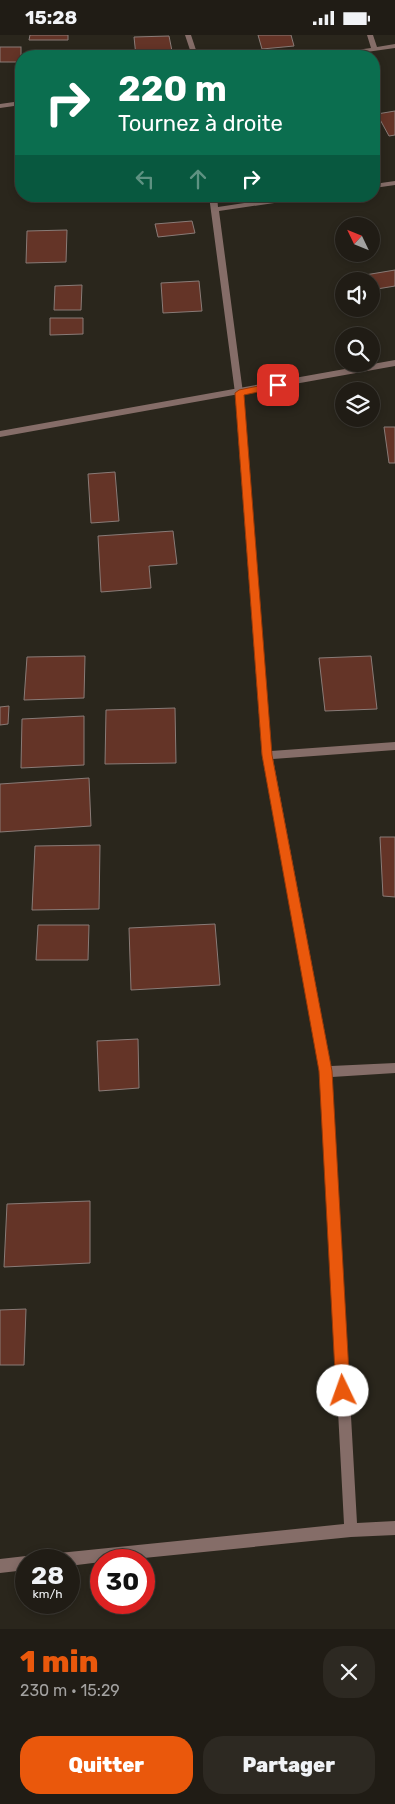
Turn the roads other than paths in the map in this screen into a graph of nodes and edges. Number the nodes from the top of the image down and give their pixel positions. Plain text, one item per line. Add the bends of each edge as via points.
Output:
1 (188, 35) edge
2 (370, 35) edge
3 (395, 46) edge
4 (376, 49) junction
5 (193, 50) edge
6 (369, 50) edge
7 (15, 104) edge
8 (0, 106) edge
9 (395, 183) edge
10 (380, 185) edge
11 (213, 202) edge
12 (268, 202) edge
13 (214, 210) junction
14 (395, 363) edge
15 (239, 393) junction
16 (0, 434) edge
17 (395, 746) edge
18 (267, 755) junction
19 (395, 1068) edge
20 (326, 1071) junction
21 (395, 1528) edge
22 (351, 1530) junction
23 (80, 1558) edge
24 (15, 1564) edge
25 (0, 1566) edge

1 - 5 street
2 - 4 street
3 - 4 street
4 - 6 street
7 - 8 street
9 - 10 street
11 - 13 street
12 - 13 street
13 - 15 street
14 - 15 street
15 - 16 street
15 - 18 street
17 - 18 street
18 - 20 street
19 - 20 street
20 - 22 street
21 - 22 street
22 - 23 street
24 - 25 street

